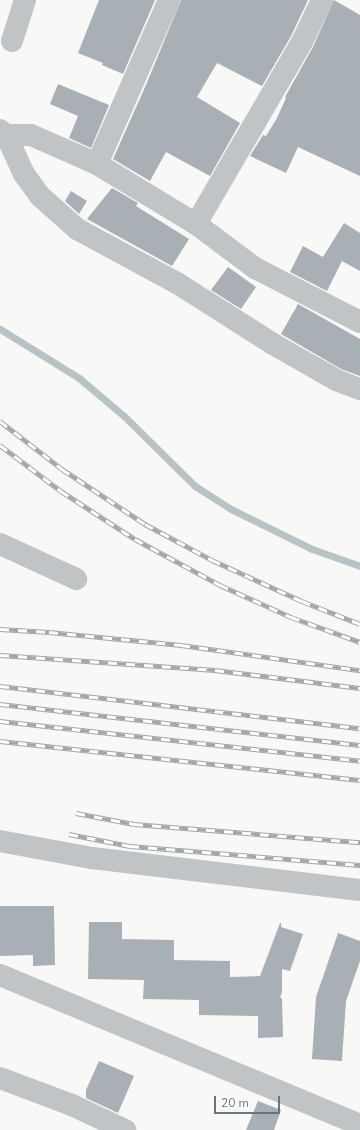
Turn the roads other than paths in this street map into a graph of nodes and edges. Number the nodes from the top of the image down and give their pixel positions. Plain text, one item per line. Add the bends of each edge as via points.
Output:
1 (24, 0) edge
2 (169, 0) edge
3 (322, 0) edge
4 (12, 41) dead end
5 (3, 132) edge
6 (97, 164) junction
7 (196, 224) junction
8 (360, 322) edge
9 (360, 389) edge
10 (0, 544) edge
11 (76, 579) dead end
12 (0, 841) edge
13 (360, 890) edge
14 (0, 975) edge
15 (0, 1078) edge
16 (360, 1125) edge
17 (125, 1130) edge

1 - 4 street
2 - 6 street
3 - 7 street via 302,42
5 - 6 street via 31,135
5 - 9 street via 24,174 40,196 77,230 177,283 273,344 336,380
6 - 7 street
7 - 8 street via 255,268
10 - 11 street
12 - 13 street via 92,858
14 - 16 street
15 - 17 street via 72,1105

